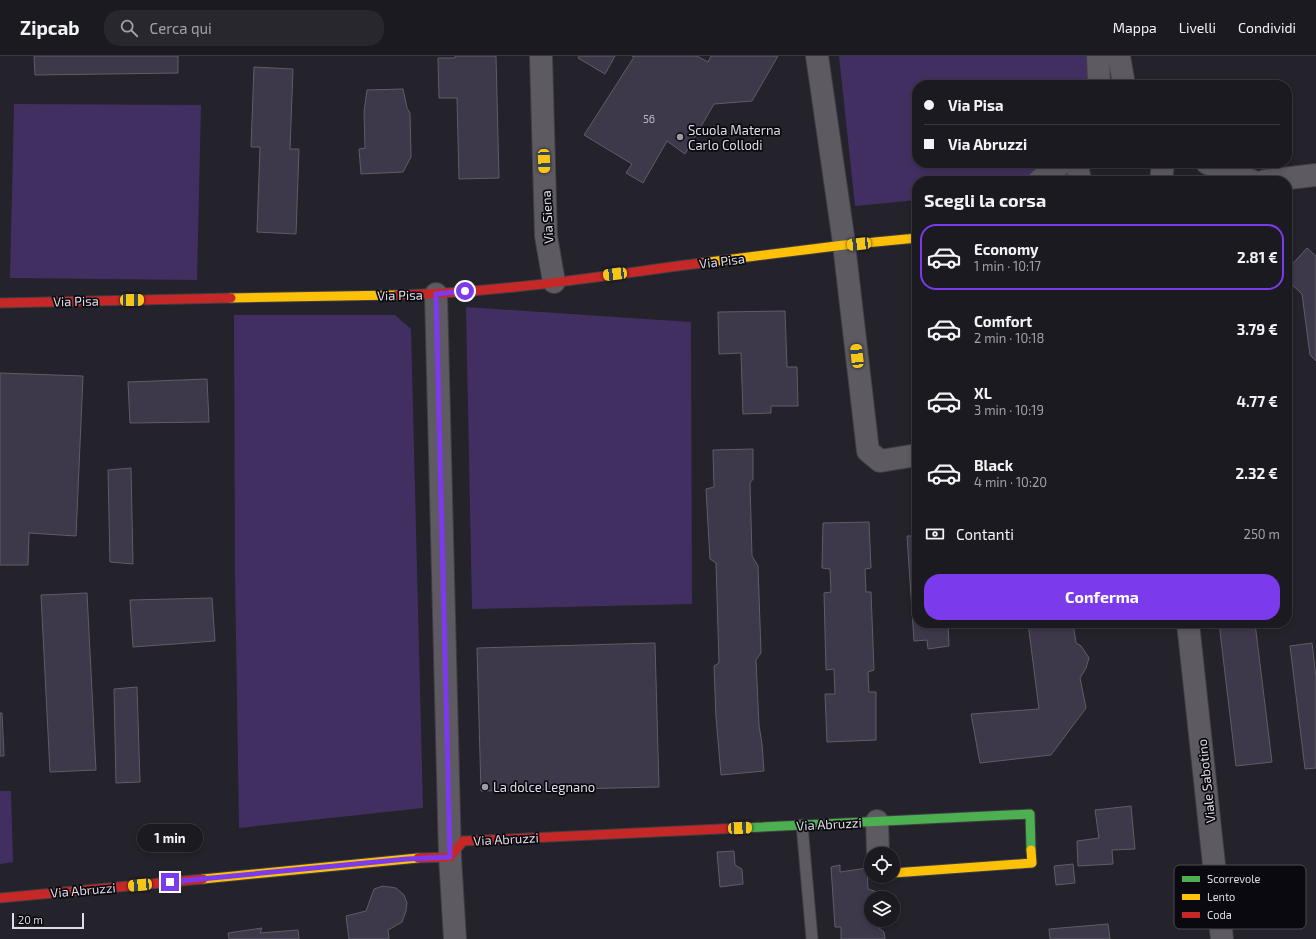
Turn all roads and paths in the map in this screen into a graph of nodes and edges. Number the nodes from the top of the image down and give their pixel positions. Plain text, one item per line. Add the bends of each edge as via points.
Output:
1 (541, 56) edge
2 (817, 56) edge
3 (1098, 56) edge
4 (1118, 56) edge
5 (1099, 80) edge
6 (1123, 80) edge
7 (1056, 168) edge
8 (1219, 168) edge
9 (1316, 175) edge
10 (1045, 176) edge
11 (1239, 176) edge
12 (1292, 178) edge
13 (912, 238) edge
14 (844, 245) junction
15 (554, 282) junction
16 (436, 294) junction
17 (0, 303) edge
18 (912, 456) edge
19 (1189, 628) edge
20 (877, 822) junction
21 (802, 825) junction
22 (878, 847) edge
23 (450, 857) junction
24 (1214, 865) edge
25 (900, 872) edge
26 (0, 898) edge
27 (1221, 929) edge
28 (455, 939) edge
29 (812, 939) edge
30 (1222, 939) edge

1 - 15 street, Via Siena via 546,236
2 - 14 street
3 - 5 street
4 - 6 street
7 - 10 street
8 - 11 street
9 - 12 street
13 - 14 street, Via Pisa
14 - 15 street, Via Pisa
14 - 18 street via 868,451 880,461
15 - 16 street, Via Pisa
16 - 17 street, Via Pisa
16 - 23 street
19 - 24 street, Viale Sabotino
20 - 21 street, Via Abruzzi
20 - 22 street, Via Abruzzi
20 - 25 street, Via Abruzzi via 1030,814 1032,863
21 - 23 street, Via Abruzzi via 463,842
21 - 29 lane
23 - 26 street, Via Abruzzi
23 - 28 street
27 - 30 street, Viale Sabotino

